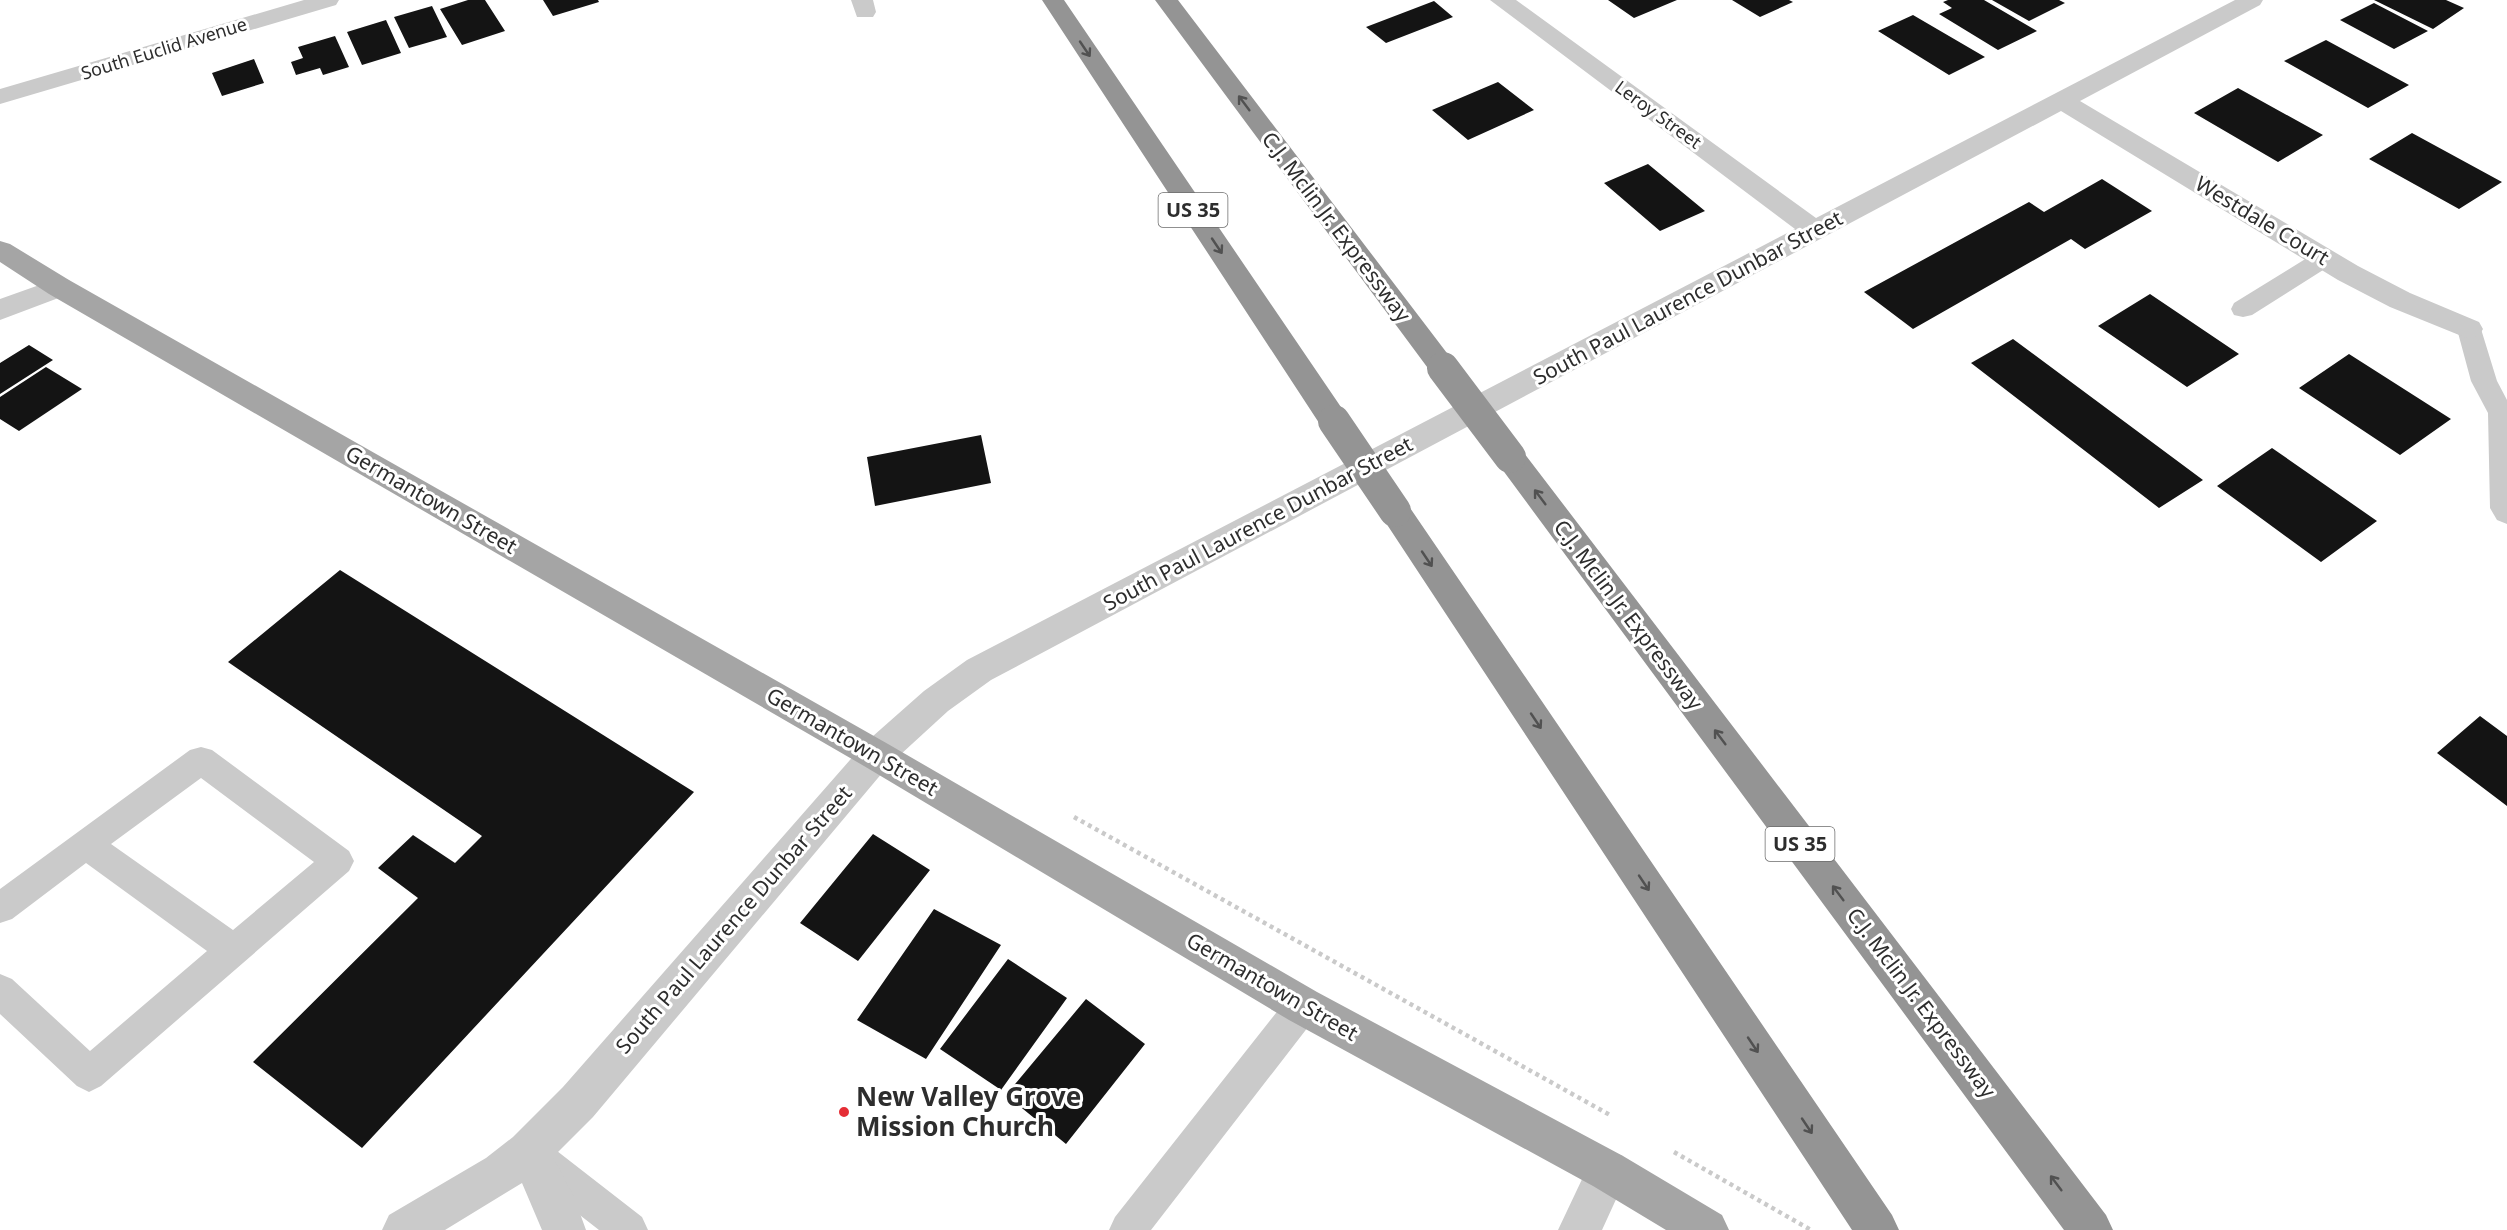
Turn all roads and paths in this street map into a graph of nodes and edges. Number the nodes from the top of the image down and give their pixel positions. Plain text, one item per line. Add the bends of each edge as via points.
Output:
1 (328, 0) edge
2 (1053, 0) edge
3 (1166, 0) edge
4 (1501, 0) edge
5 (2252, 0) edge
6 (0, 98) edge
7 (2061, 100) junction
8 (1816, 231) junction
9 (0, 250) edge
10 (2323, 259) junction
11 (59, 287) junction
12 (2243, 309) dead end
13 (0, 310) edge
14 (2469, 329) joint
15 (2507, 513) edge
16 (876, 755) junction
17 (88, 846) junction
18 (0, 908) edge
19 (233, 950) junction
20 (0, 991) edge
21 (1304, 1006) junction
22 (528, 1152) junction
23 (1608, 1171) junction
24 (404, 1230) edge
25 (564, 1230) edge
26 (629, 1230) edge
27 (1128, 1230) edge
28 (1580, 1230) edge
29 (1707, 1230) edge
30 (1877, 1230) edge
31 (2091, 1230) edge

1 - 6 street, South Euclid Avenue
2 -> 30 highway, US 35, bridge
31 -> 3 highway, C.J. Mclin Jr. Expressway / US 35, bridge
4 - 8 street, Leroy Street
5 - 7 street, South Paul Laurence Dunbar Street
7 - 8 street, South Paul Laurence Dunbar Street
7 - 10 street, Westdale Court
8 - 16 street, South Paul Laurence Dunbar Street via 979,670 936,701
9 - 11 main road, Germantown Street
10 - 12 lane
10 - 14 street, Westdale Court via 2400,300
11 - 13 street
11 - 16 main road, Germantown Street
14 - 15 lane via 2484,381 2501,413 2503,508
16 - 21 main road, Germantown Street
16 - 22 street, South Paul Laurence Dunbar Street via 578,1102
17 - 18 lane
17 - 19 lane
17 - 19 lane via 201,760 338,861
19 - 20 lane via 89,1074
21 - 23 main road, Germantown Street
21 - 27 lane
22 - 24 street, South Paul Laurence Dunbar Street via 501,1173
22 - 25 street via 559,1212
22 - 26 lane
23 - 28 street
23 - 29 main road, Germantown Street

